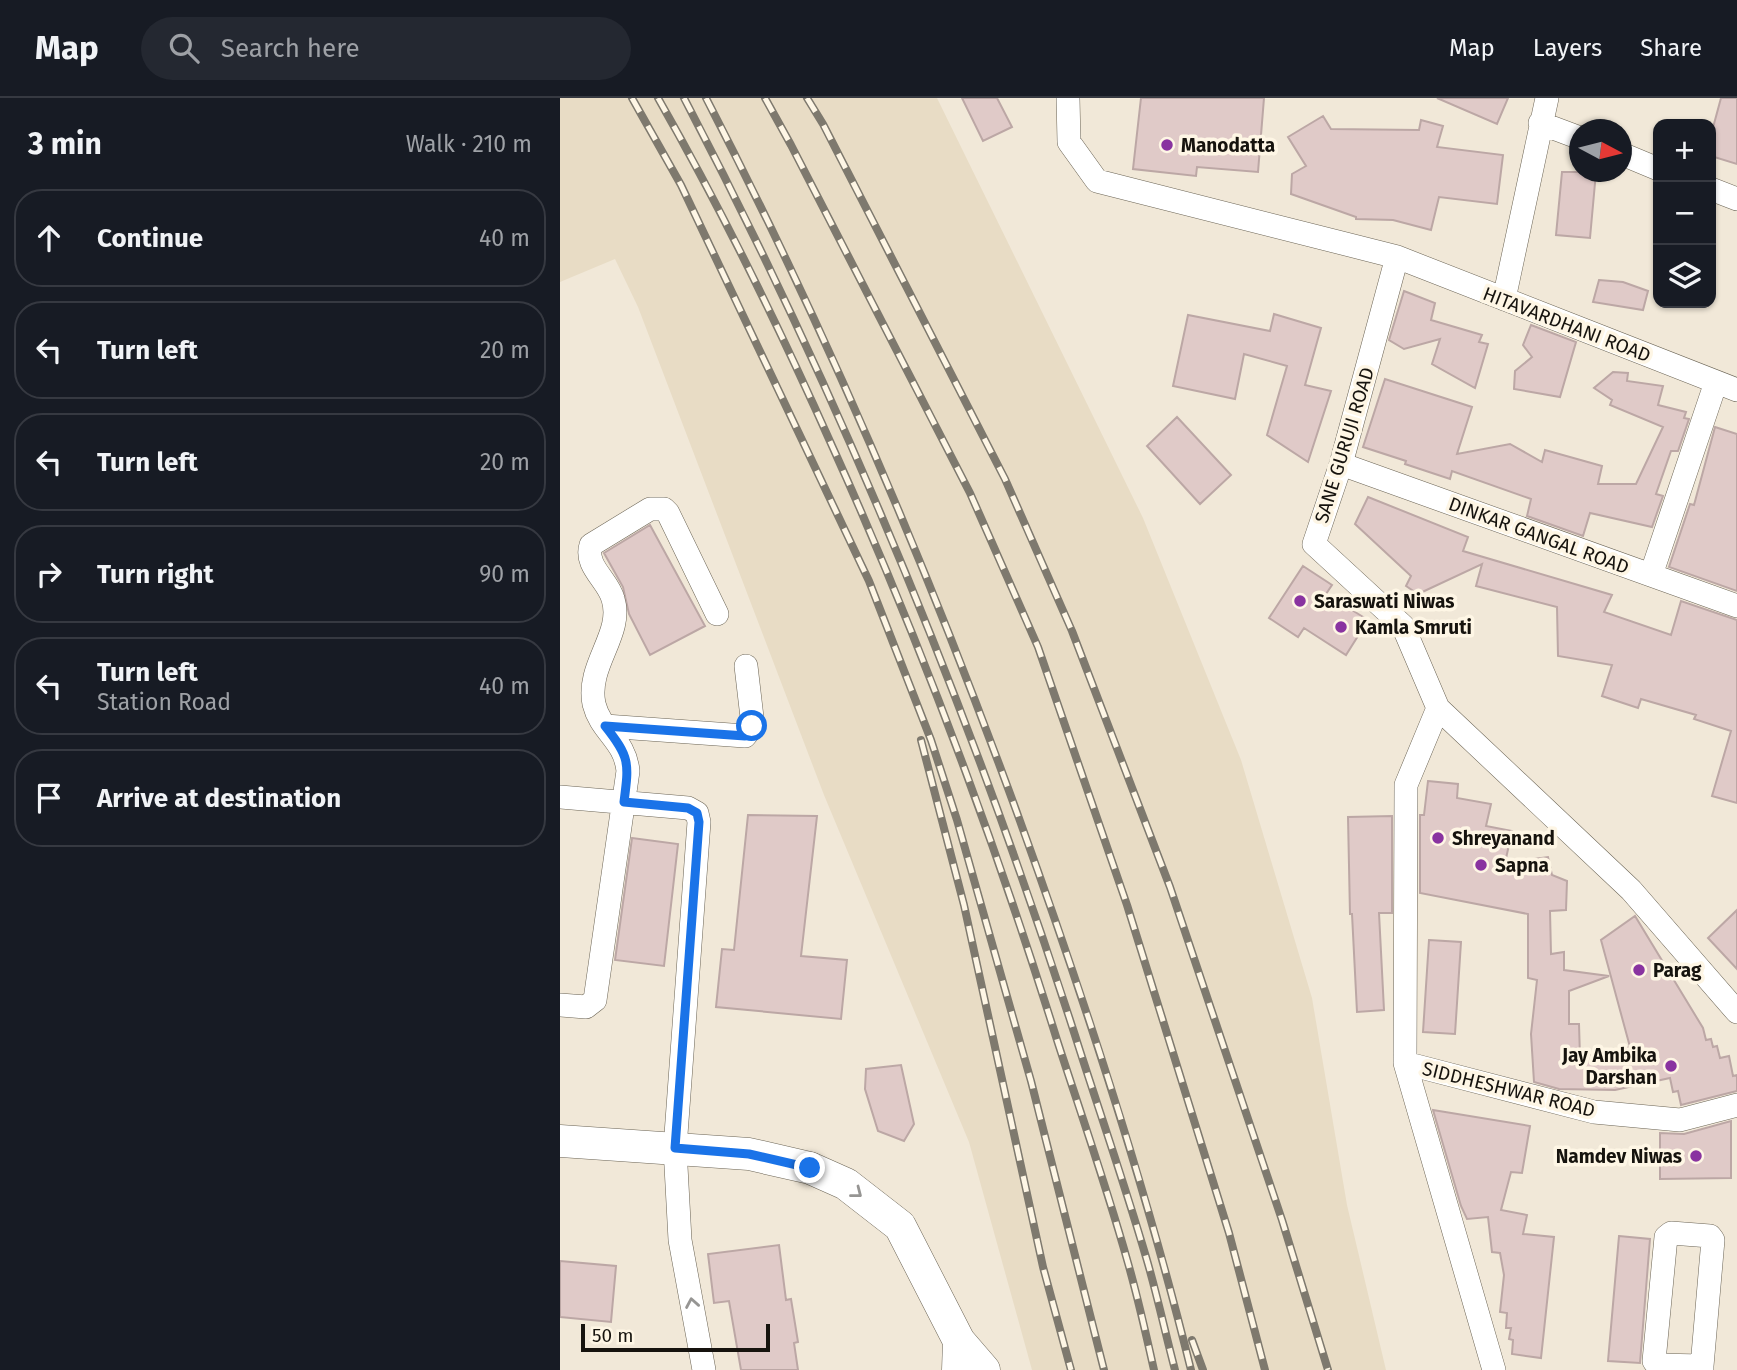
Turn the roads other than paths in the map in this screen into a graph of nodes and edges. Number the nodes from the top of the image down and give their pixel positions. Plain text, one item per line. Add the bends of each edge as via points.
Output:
1 (1068, 98) edge
2 (1547, 98) edge
3 (1540, 123) junction
4 (1569, 134) edge
5 (1632, 158) edge
6 (1653, 167) edge
7 (1716, 191) edge
8 (1737, 199) edge
9 (1396, 257) junction
10 (1504, 299) junction
11 (1726, 386) edge
12 (1341, 464) junction
13 (1651, 575) junction
14 (1737, 606) edge
15 (717, 614) dead end
16 (746, 666) dead end
17 (1438, 708) junction
18 (605, 726) junction
19 (560, 797) edge
20 (624, 802) junction
21 (560, 1004) edge
22 (1737, 1012) edge
23 (1405, 1063) junction
24 (1737, 1105) edge
25 (560, 1141) edge
26 (675, 1148) junction
27 (958, 1355) edge
28 (1702, 1368) edge
29 (704, 1370) edge
30 (985, 1370) edge
31 (1494, 1370) edge

1 - 9 street, HITAVARDHANI ROAD via 1069,142 1097,181
2 - 3 street
3 - 4 street
3 - 10 street
5 - 6 street
7 - 8 street
9 - 10 street, HITAVARDHANI ROAD
9 - 12 street, SANE GURUJI ROAD
10 - 11 street, HITAVARDHANI ROAD
11 - 13 street
12 - 13 street, DINKAR GANGAL ROAD
12 - 17 street, SANE GURUJI ROAD via 1314,544 1403,625
13 - 14 street, DINKAR GANGAL ROAD
15 - 18 street via 664,509 650,509 595,541 589,558 613,598 615,612 593,675 594,703
16 - 18 street via 752,726 745,736
17 - 22 street, SANE GURUJI ROAD via 1631,890
17 - 23 street via 1406,785
18 - 20 street via 627,760
19 - 20 street
20 - 21 street via 595,1000 586,1007
20 - 26 street via 688,808 697,813 699,822
23 - 24 street, SIDDHESHWAR ROAD via 1594,1112 1680,1120
23 - 31 street
25 - 26 main road
26 -> 27 main road via 749,1154 810,1168 846,1184 900,1226
29 -> 26 street via 680,1240
27 - 30 main road
28 - 28 street via 1713,1240 1671,1233 1666,1237 1654,1361 1657,1365

